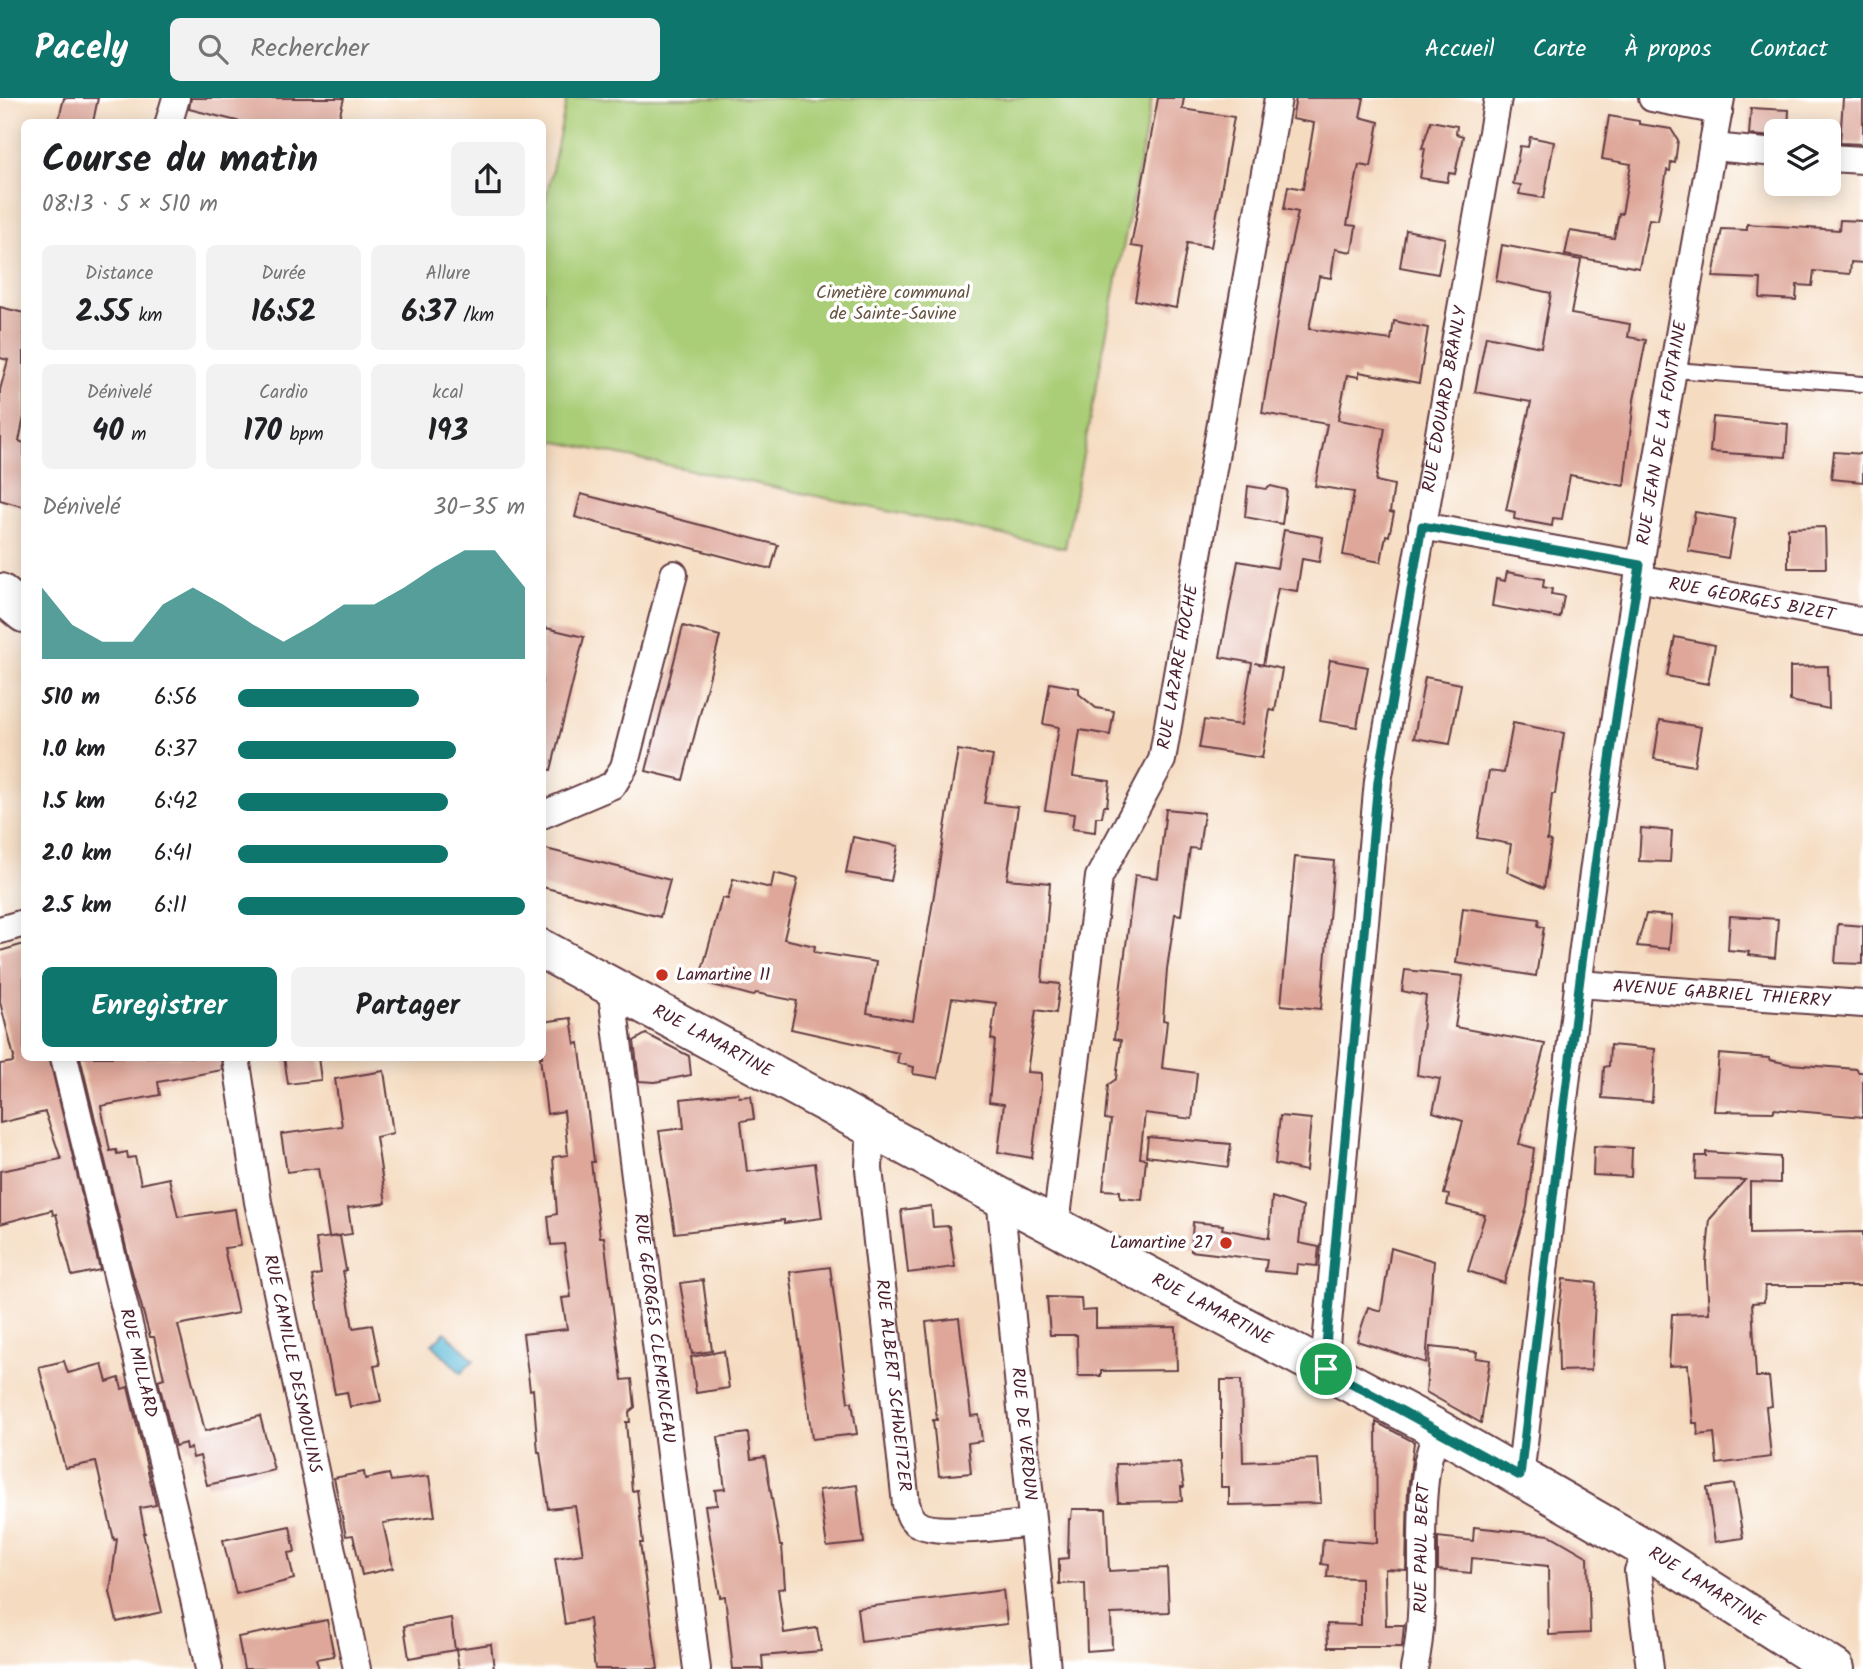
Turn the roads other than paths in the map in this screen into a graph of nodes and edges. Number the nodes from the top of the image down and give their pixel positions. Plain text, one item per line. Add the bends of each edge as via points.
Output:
1 (176, 98) edge
2 (1278, 98) edge
3 (1498, 98) edge
4 (1652, 98) edge
5 (1720, 104) edge
6 (170, 119) edge
7 (1713, 147) junction
8 (1764, 152) edge
9 (1841, 159) edge
10 (1863, 160) edge
11 (1674, 370) junction
12 (1863, 384) edge
13 (1422, 526) junction
14 (1639, 572) junction
15 (674, 574) dead end
16 (1863, 621) edge
17 (546, 814) edge
18 (21, 924) edge
19 (0, 930) edge
20 (546, 951) edge
21 (1578, 984) junction
22 (611, 986) junction
23 (1863, 1004) edge
24 (65, 1061) edge
25 (237, 1061) edge
26 (873, 1128) junction
27 (1000, 1197) junction
28 (1056, 1225) junction
29 (1326, 1369) junction
30 (1437, 1429) junction
31 (1520, 1476) junction
32 (1032, 1523) junction
33 (1648, 1550) junction
34 (209, 1669) edge
35 (357, 1669) edge
36 (697, 1669) edge
37 (1047, 1669) edge
38 (1414, 1669) edge
39 (1650, 1669) edge
40 (1835, 1669) edge

1 - 6 street
2 - 28 street, RUE LAZARE HOCHE via 1161,760 1099,877
3 - 13 street, RUE ÉDOUARD BRANLY
4 - 5 street
5 - 7 street, RUE JEAN DE LA FONTAINE
7 - 8 street
7 - 11 street, RUE JEAN DE LA FONTAINE
9 - 10 street
11 - 12 lane
11 - 14 street, RUE JEAN DE LA FONTAINE
13 - 14 street, RUE GEORGES BIZET
13 - 29 street, RUE ÉDOUARD BRANLY via 1378,781
14 - 16 street, RUE GEORGES BIZET
14 - 21 street, RUE JEAN DE LA FONTAINE
15 - 17 street via 624,767 613,785
18 - 19 street
20 - 22 street, RUE LAMARTINE
21 - 23 street, AVENUE GABRIEL THIERRY
21 - 31 street, RUE JEAN DE LA FONTAINE
22 - 26 street, RUE LAMARTINE
22 - 36 street, RUE GEORGES CLEMENCEAU
24 - 34 street, RUE MILLARD
25 - 35 street, RUE CAMILLE DESMOULINS via 258,1202
26 - 27 street, RUE LAMARTINE
26 - 32 street, RUE ALBERT SCHWEITZER via 869,1169 906,1504 912,1520 926,1529 950,1530
27 - 28 street, RUE LAMARTINE
27 - 32 street, RUE DE VERDUN
28 - 29 street, RUE LAMARTINE
29 - 30 street, RUE LAMARTINE
30 - 31 street, RUE LAMARTINE
30 - 38 street, RUE PAUL BERT via 1427,1465 1422,1613
31 - 33 street, RUE LAMARTINE
32 - 37 street, RUE DE VERDUN
33 - 39 street via 1638,1571
33 - 40 street, RUE LAMARTINE

